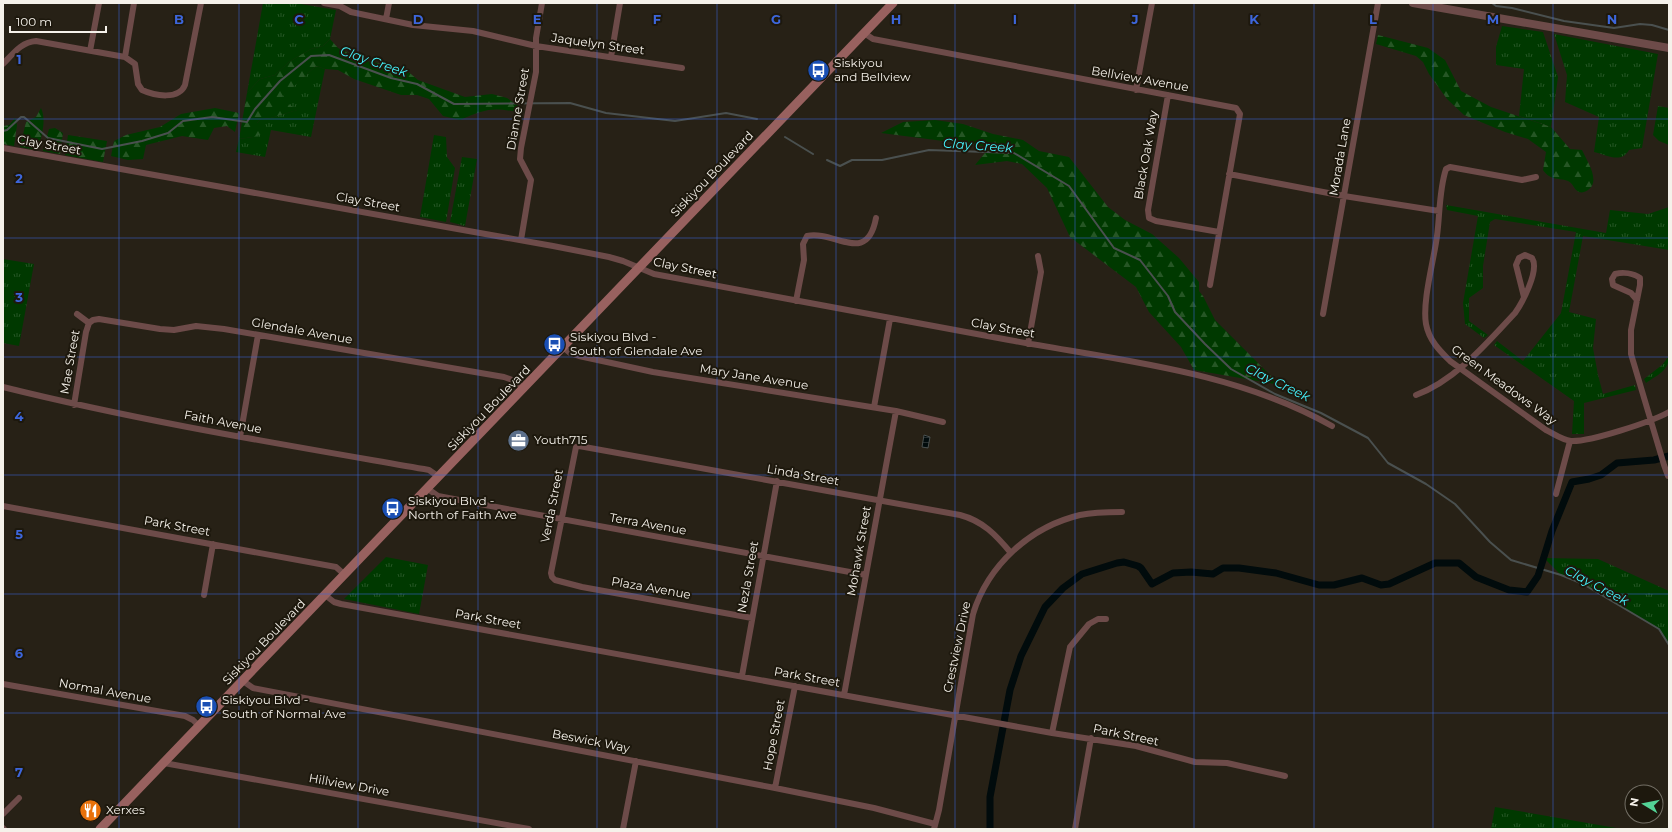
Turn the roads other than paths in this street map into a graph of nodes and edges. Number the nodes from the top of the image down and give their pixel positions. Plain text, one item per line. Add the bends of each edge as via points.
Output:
1 (100, 3) edge
2 (134, 3) edge
3 (201, 3) edge
4 (324, 3) edge
5 (389, 3) edge
6 (542, 3) edge
7 (620, 3) edge
8 (893, 3) edge
9 (1152, 3) edge
10 (1378, 3) edge
11 (1413, 3) edge
12 (386, 19) junction
13 (864, 33) junction
14 (536, 46) junction
15 (1669, 48) edge
16 (90, 51) junction
17 (125, 57) junction
18 (611, 57) junction
19 (3, 64) edge
20 (682, 68) dead end
21 (1136, 90) junction
22 (1168, 95) junction
23 (3, 148) edge
24 (1229, 174) junction
25 (1536, 177) dead end
26 (1344, 196) junction
27 (1439, 211) junction
28 (876, 218) dead end
29 (1219, 232) junction
30 (521, 240) junction
31 (1038, 256) dead end
32 (639, 268) junction
33 (1210, 285) dead end
34 (1524, 297) junction
35 (1637, 300) junction
36 (796, 301) junction
37 (77, 314) dead end
38 (1323, 314) dead end
39 (890, 319) junction
40 (89, 323) junction
41 (258, 334) junction
42 (1028, 344) junction
43 (564, 348) junction
44 (1461, 368) junction
45 (3, 388) edge
46 (524, 389) junction
47 (1416, 395) dead end
48 (74, 405) junction
49 (874, 407) junction
50 (896, 411) junction
51 (1669, 412) edge
52 (1651, 420) junction
53 (943, 422) dead end
54 (1332, 426) dead end
55 (240, 437) junction
56 (1570, 441) junction
57 (578, 446) joint
58 (1669, 476) edge
59 (439, 477) junction
60 (777, 481) junction
61 (428, 489) junction
62 (1556, 494) dead end
63 (880, 500) junction
64 (3, 506) edge
65 (1122, 512) dead end
66 (561, 520) junction
67 (213, 544) junction
68 (1011, 552) junction
69 (763, 556) junction
70 (551, 573) joint
71 (345, 575) junction
72 (866, 575) junction
73 (204, 595) dead end
74 (326, 595) junction
75 (752, 618) junction
76 (1106, 620) dead end
77 (742, 676) junction
78 (243, 681) junction
79 (3, 684) edge
80 (795, 686) junction
81 (844, 695) junction
82 (955, 715) junction
83 (199, 726) junction
84 (1052, 733) junction
85 (1091, 738) junction
86 (636, 761) junction
87 (164, 763) junction
88 (1286, 776) dead end
89 (775, 788) junction
90 (19, 798) dead end
91 (3, 814) edge
92 (934, 826) edge
93 (100, 829) edge
94 (529, 829) edge
95 (623, 829) edge
96 (1075, 829) edge

1 - 16 street
2 - 17 street
3 - 17 street via 187,79 180,92 172,95 142,90 138,84 137,67
4 - 12 street, Jaquelyn Street
5 - 12 street
6 - 14 street, Dianne Street
7 - 18 street
8 - 13 main road, Siskiyou Boulevard
9 - 21 street
10 - 26 street, Morada Lane
11 - 15 street
12 - 14 street, Jaquelyn Street via 413,25 473,31
13 - 21 street, Bellview Avenue via 873,39
13 - 32 main road, Siskiyou Boulevard
14 - 18 street, Jaquelyn Street
14 - 30 street, Dianne Street via 536,72 520,158 531,180
16 - 17 street
16 - 19 street via 31,41 21,46
18 - 20 street, Jaquelyn Street
21 - 22 street, Bellview Avenue
22 - 24 street, Bellview Avenue via 1234,106 1238,110 1239,120
22 - 29 street, Black Oak Way via 1148,210 1149,218
23 - 30 street, Clay Street
24 - 26 street
24 - 29 street, Bellview Avenue
25 - 27 street, Green Meadows Way via 1522,180 1448,167
26 - 27 street
26 - 38 street, Morada Lane
27 - 44 street, Green Meadows Way via 1438,234 1425,317 1431,339 1437,348
28 - 36 street via 870,236 860,244 816,235 807,236 803,244 804,260
29 - 33 street, Bellview Avenue
30 - 32 street, Clay Street via 609,256
31 - 42 street via 1041,272
32 - 36 street, Clay Street via 654,274
32 - 43 main road, Siskiyou Boulevard
34 - 34 street via 1534,264 1532,258 1525,255 1519,258 1516,265
34 - 44 street via 1515,313
35 - 35 street via 1640,278 1633,274 1615,274 1612,279 1613,285
35 - 52 street via 1630,330 1631,354
36 - 39 street, Clay Street
37 - 40 street
39 - 42 street, Clay Street
39 - 49 street
40 - 41 street, Glendale Avenue via 98,319 160,329 174,330 196,326
40 - 48 street, Mae Street
41 - 46 street, Glendale Avenue via 504,377
41 - 55 street
42 - 54 street, Clay Street via 1183,371 1246,388
43 - 46 main road, Siskiyou Boulevard
43 - 49 street, Mary Jane Avenue via 579,356 653,372
44 - 47 street via 1438,385
44 - 56 street, Green Meadows Way via 1546,430
45 - 48 street, Faith Avenue
46 - 59 main road, Siskiyou Boulevard
48 - 55 street, Faith Avenue
49 - 50 street, Mary Jane Avenue
50 - 53 street, Mary Jane Avenue
50 - 63 street, Mohawk Street
51 - 52 street
52 - 56 street via 1594,438
52 - 58 street
55 - 59 street, Faith Avenue via 429,470
56 - 62 street
57 - 60 street, Linda Street
57 - 66 street, Verda Street via 574,449
59 - 61 main road, Siskiyou Boulevard
60 - 63 street, Linda Street
60 - 69 street, Nezla Street
61 - 66 street, Terra Avenue via 438,496
61 - 71 main road, Siskiyou Boulevard
63 - 68 street, Linda Street via 971,518 989,529
63 - 72 street, Mohawk Street
64 - 67 street, Park Street
65 - 68 street, Crestview Drive via 1088,514 1059,522 1033,535
66 - 69 street, Terra Avenue
66 - 70 street, Verda Street
67 - 71 street, Park Street via 336,568
67 - 73 street
68 - 82 street, Crestview Drive via 990,577 976,604
69 - 72 street, Terra Avenue
69 - 75 street, Nezla Street
70 - 75 street, Plaza Avenue via 555,580 568,584
71 - 74 main road, Siskiyou Boulevard
72 - 81 street, Mohawk Street
74 - 77 street, Park Street via 341,604
74 - 78 main road, Siskiyou Boulevard
75 - 77 street, Nezla Street
76 - 84 street via 1098,619 1089,624 1070,647
77 - 80 street, Park Street
78 - 83 main road, Siskiyou Boulevard
78 - 86 street, Beswick Way via 253,688
79 - 83 street, Normal Avenue via 185,716
80 - 81 street, Park Street
80 - 89 street, Hope Street
81 - 82 street, Park Street
82 - 84 street, Park Street
82 - 92 street, Crestview Drive
83 - 87 main road, Siskiyou Boulevard
84 - 85 street, Park Street
85 - 88 street, Park Street via 1136,746 1195,762 1227,763
85 - 96 street
86 - 89 street, Beswick Way
86 - 95 street
87 - 93 main road, Siskiyou Boulevard
87 - 94 street, Hillview Drive
89 - 92 street, Beswick Way via 874,808
90 - 91 street

